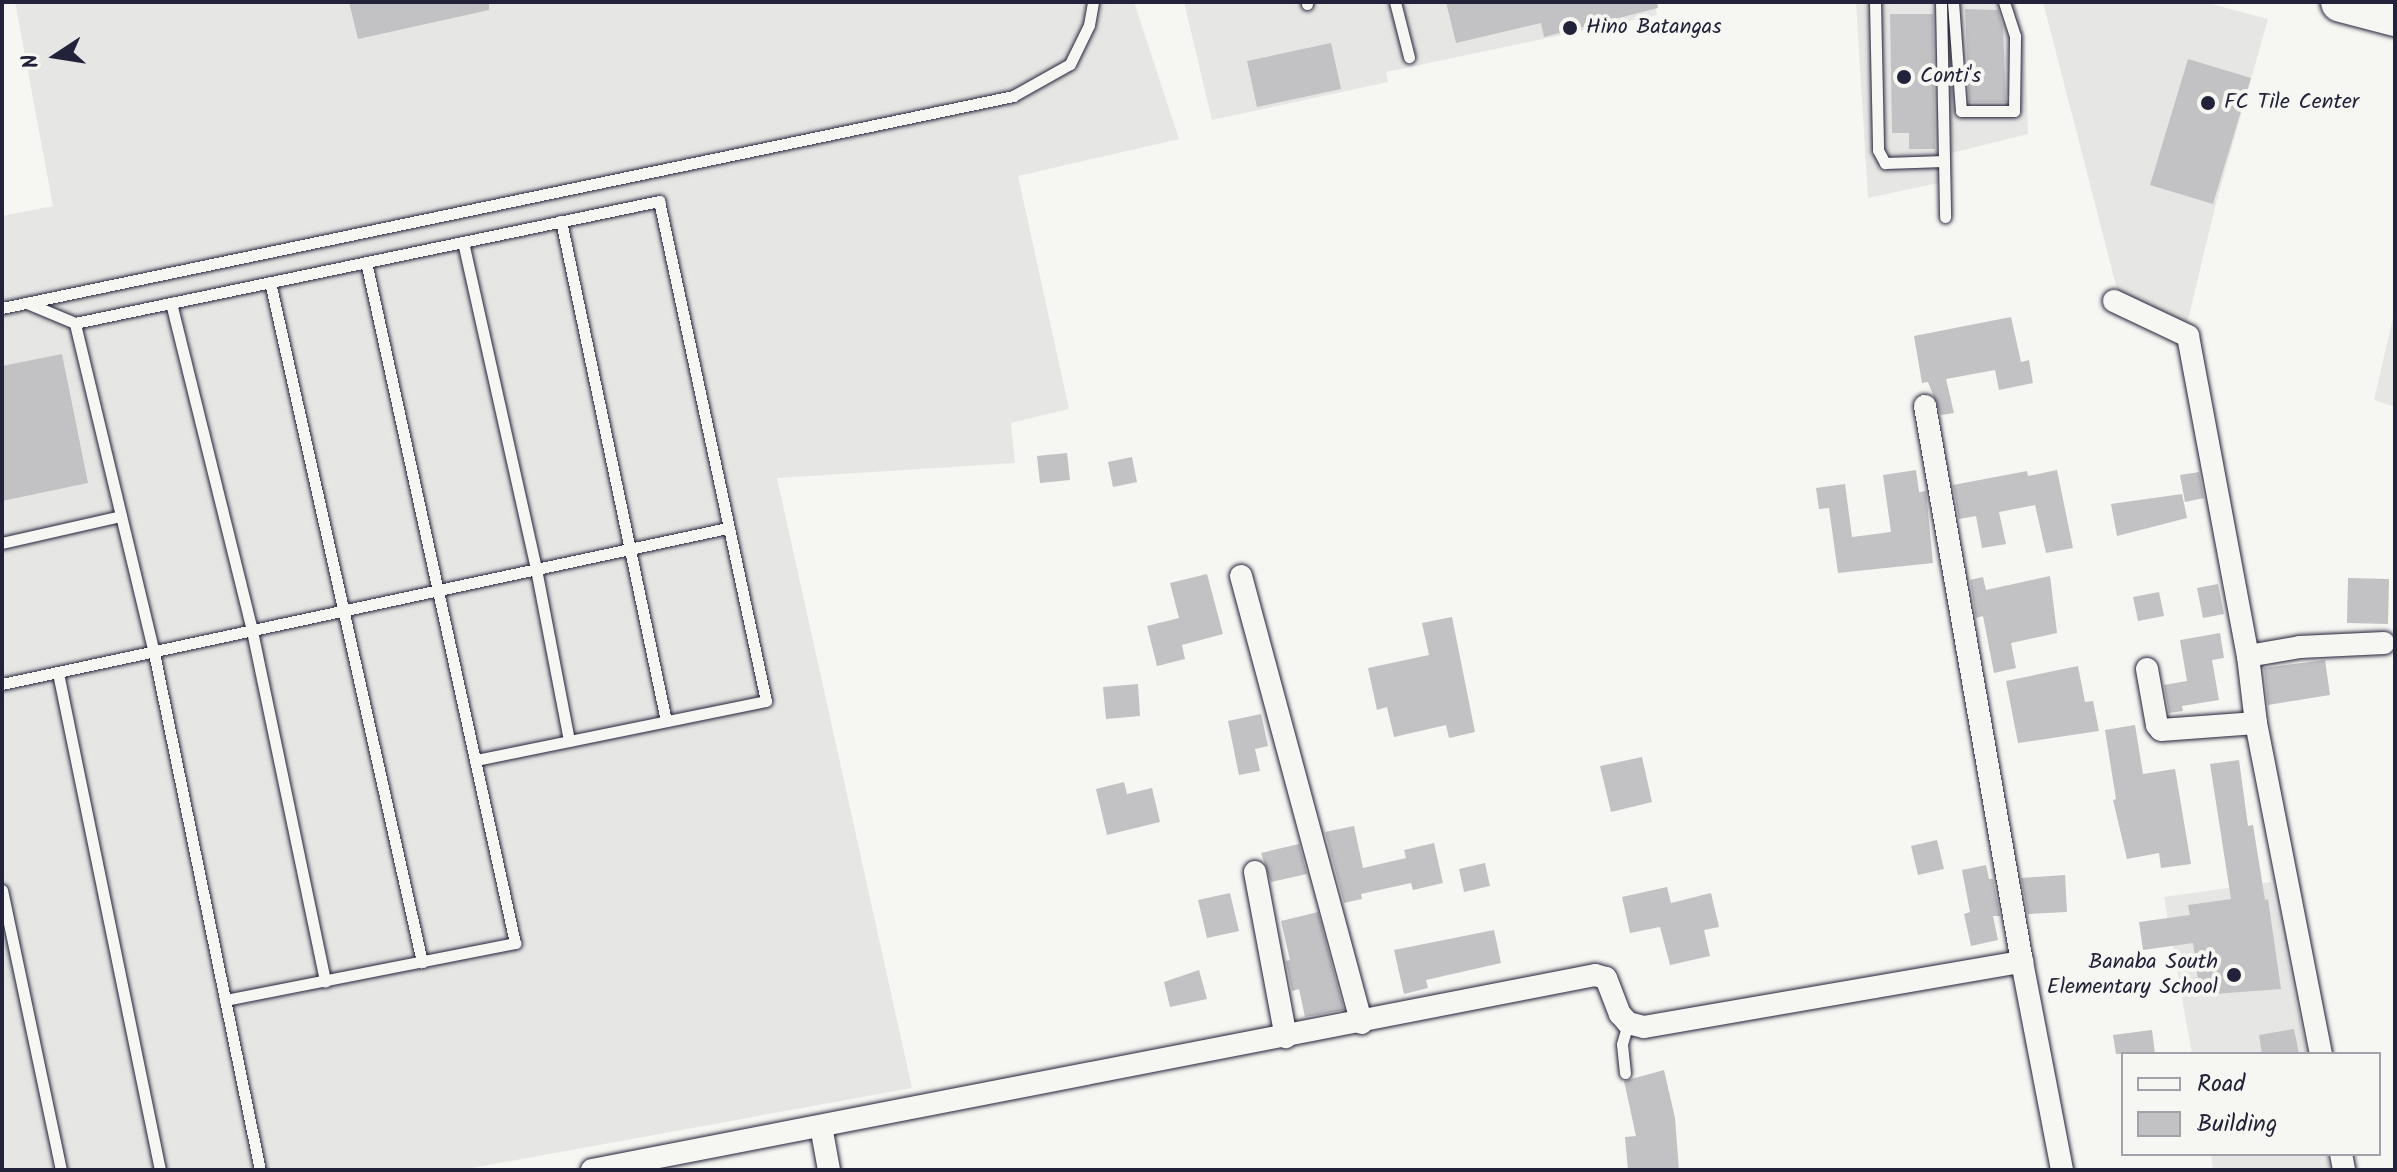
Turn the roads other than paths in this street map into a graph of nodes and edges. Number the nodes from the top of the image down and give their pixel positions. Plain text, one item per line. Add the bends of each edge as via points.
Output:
1 (1093, 2) edge
2 (1395, 2) edge
3 (1875, 2) edge
4 (1941, 2) edge
5 (1953, 2) edge
6 (2004, 2) edge
7 (2341, 2) edge
8 (2395, 16) edge
9 (1409, 57) dead end
10 (1944, 161) junction
11 (1945, 217) dead end
12 (561, 221) junction
13 (463, 242) junction
14 (366, 262) junction
15 (270, 282) junction
16 (2114, 301) dead end
17 (26, 303) junction
18 (171, 303) junction
19 (2, 308) edge
20 (75, 323) junction
21 (1925, 406) dead end
22 (121, 516) junction
23 (727, 528) junction
24 (2, 543) edge
25 (630, 549) junction
26 (536, 569) junction
27 (1241, 576) dead end
28 (439, 590) junction
29 (344, 611) junction
30 (252, 631) junction
31 (2384, 643) dead end
32 (154, 653) junction
33 (2248, 656) junction
34 (2147, 669) dead end
35 (58, 673) junction
36 (2, 684) edge
37 (666, 721) junction
38 (2256, 723) junction
39 (569, 741) junction
40 (476, 760) junction
41 (1255, 872) dead end
42 (2, 890) edge
43 (422, 962) junction
44 (2022, 962) junction
45 (325, 981) junction
46 (225, 1000) junction
47 (1362, 1023) junction
48 (1628, 1023) junction
49 (1286, 1037) junction
50 (2321, 1052) edge
51 (1625, 1073) dead end
52 (821, 1126) junction
53 (61, 1170) edge
54 (160, 1170) edge
55 (260, 1170) edge
56 (592, 1170) edge
57 (829, 1170) edge
58 (2062, 1170) edge

1 - 17 lane via 1089,25 1070,64 1013,96
2 - 9 lane
3 - 10 lane via 1878,150 1885,163
4 - 10 lane
5 - 6 lane via 1961,111 2014,111 2015,36
7 - 8 highway
10 - 11 lane
12 - 13 lane
12 - 23 lane via 659,201
12 - 25 lane
13 - 14 lane
13 - 26 lane
14 - 15 lane
14 - 28 lane
15 - 18 lane
15 - 29 lane
16 - 33 street via 2188,336
17 - 19 lane
17 - 20 lane
18 - 20 lane
18 - 30 lane
20 - 22 lane
21 - 44 street
22 - 24 lane
22 - 32 lane
23 - 25 lane
23 - 37 lane via 766,701
25 - 26 lane
25 - 37 lane
26 - 28 lane
26 - 39 lane
27 - 47 street
28 - 29 lane
28 - 40 lane
29 - 30 lane
29 - 43 lane
30 - 32 lane
30 - 45 lane
31 - 33 street via 2300,647
32 - 35 lane
32 - 46 lane
33 - 38 street
34 - 38 street via 2161,730
35 - 36 lane
35 - 54 lane
37 - 39 lane
38 - 50 street
39 - 40 lane
40 - 43 lane via 515,943
41 - 49 street
42 - 53 lane
43 - 45 lane
44 - 48 street via 1644,1027
44 - 58 street
45 - 46 lane
46 - 55 lane
47 - 48 street via 1595,975 1606,978
47 - 49 street
48 - 51 lane via 1622,1044
49 - 52 street
52 - 56 street
52 - 57 street

